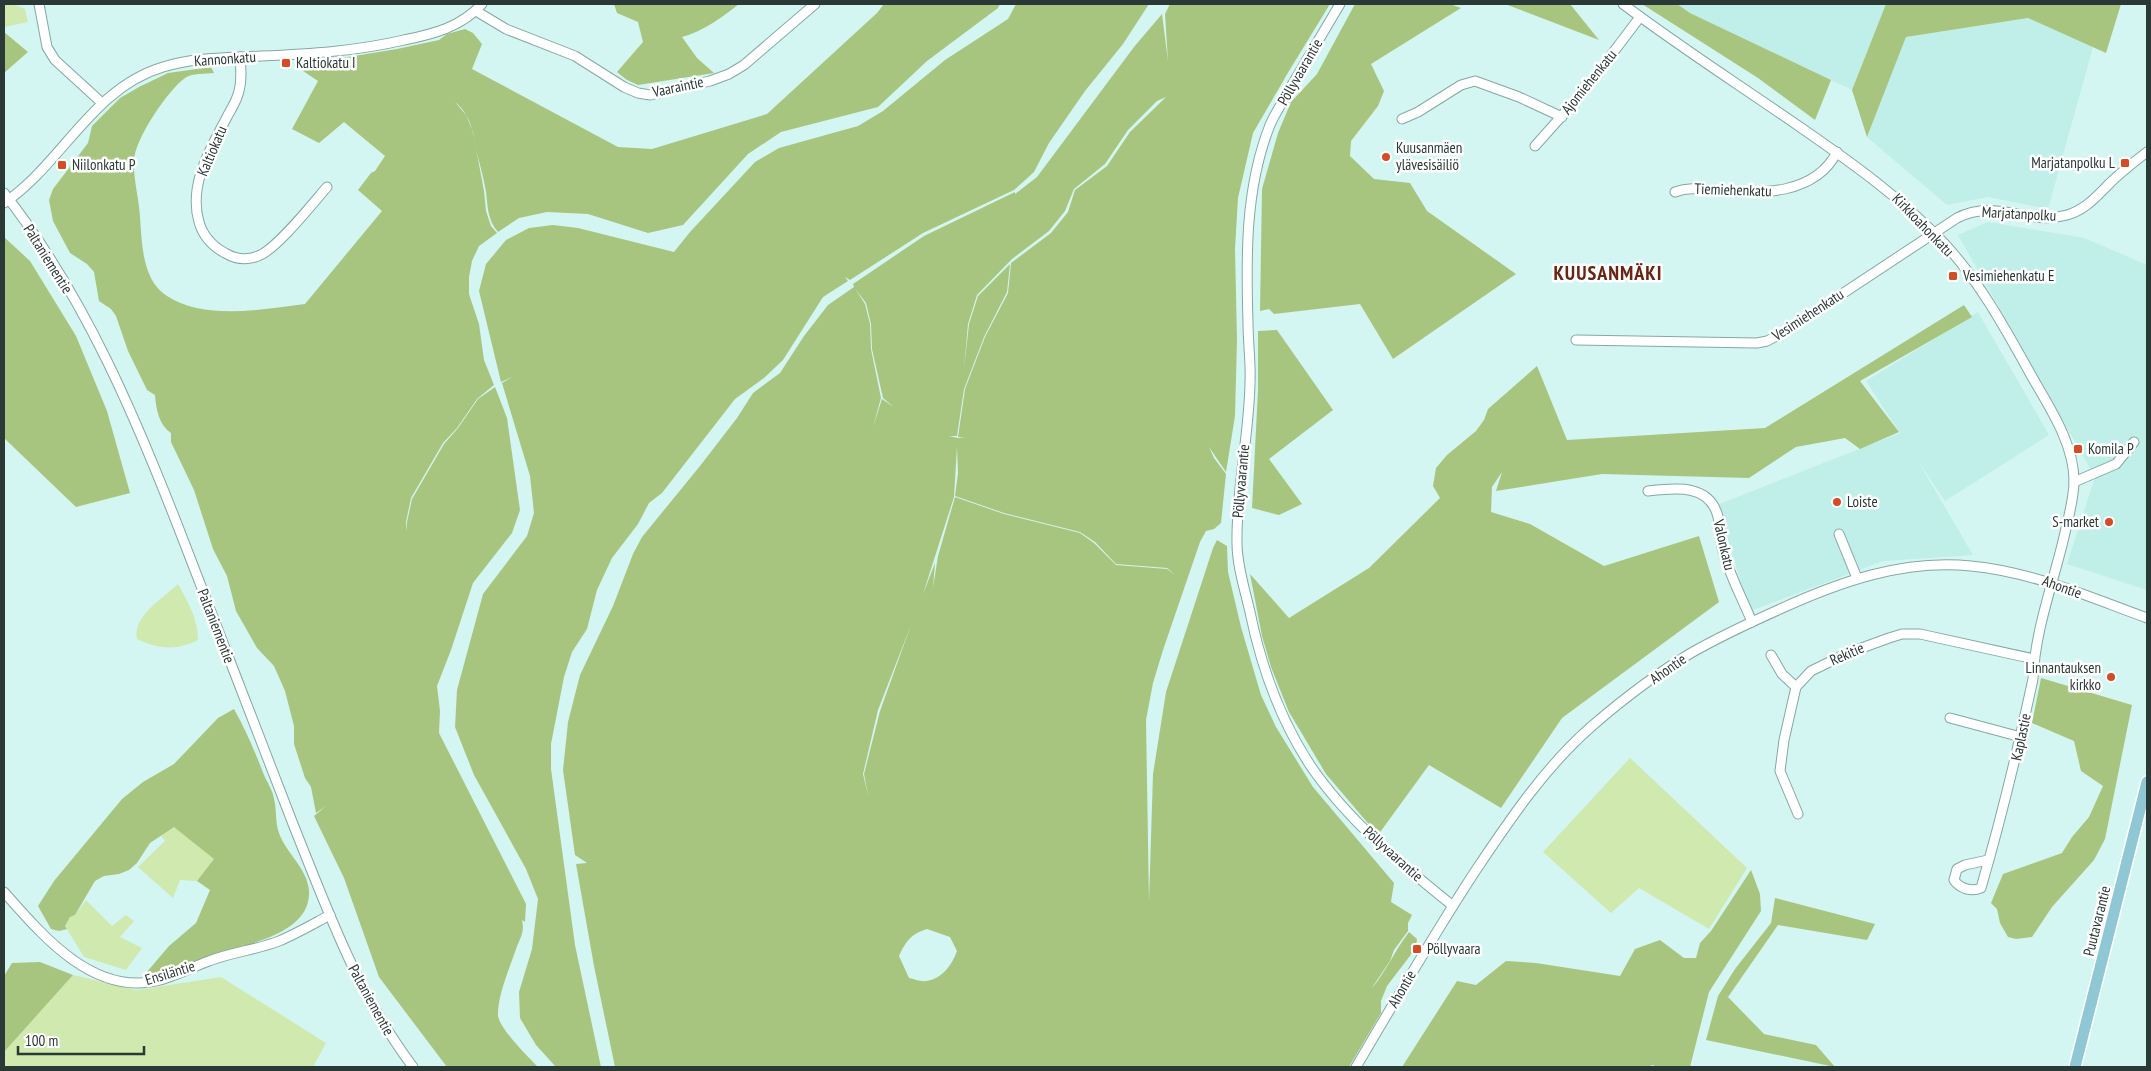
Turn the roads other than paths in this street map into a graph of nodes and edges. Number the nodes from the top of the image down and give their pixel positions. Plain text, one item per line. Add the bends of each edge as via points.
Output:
1 (39, 4) edge
2 (815, 4) edge
3 (1340, 4) edge
4 (1623, 4) edge
5 (479, 7) edge
6 (1640, 17) junction
7 (240, 57) junction
8 (102, 103) junction
9 (1562, 117) junction
10 (1402, 118) dead end
11 (1535, 146) dead end
12 (1837, 152) junction
13 (2147, 152) edge
14 (327, 187) dead end
15 (1675, 192) dead end
16 (6, 199) edge
17 (1933, 232) junction
18 (1576, 340) dead end
19 (2134, 442) dead end
20 (2074, 482) junction
21 (1648, 491) dead end
22 (1838, 534) dead end
23 (1857, 578) junction
24 (2052, 582) junction
25 (2147, 618) edge
26 (1752, 622) junction
27 (1771, 655) dead end
28 (2034, 659) junction
29 (1796, 687) junction
30 (1950, 718) dead end
31 (2021, 736) junction
32 (2147, 782) edge
33 (1798, 814) dead end
34 (1988, 860) dead end
35 (4, 892) edge
36 (1453, 906) junction
37 (330, 915) junction
38 (413, 1067) edge
39 (1356, 1067) edge
40 (2076, 1067) edge

1 - 8 street via 48,46 55,60
2 - 5 street, Vaaraintie via 729,74 650,95 624,87 574,56 506,29
3 - 36 street, Pöllyvaarantie via 1271,123 1257,162 1248,232 1250,385 1236,546 1266,675 1310,765 1369,834
4 - 6 street, Kirkkoahonkatu
5 - 7 street, Kannonkatu via 440,32 388,44 356,50
6 - 9 street, Ajomiehenkatu
6 - 12 street, Kirkkoahonkatu
7 - 8 street, Kannonkatu via 181,62 162,67 127,83
7 - 14 street, Kaltiokatu via 239,94 204,163 196,194 196,213 202,232 215,248 232,257 260,256
8 - 16 street, Kannonkatu via 30,182
9 - 10 street via 1475,81 1461,85 1418,112
9 - 11 street, Ajomiehenkatu
12 - 15 street, Tiemiehenkatu via 1832,162 1814,177 1782,190 1742,192 1690,188
12 - 17 street, Kirkkoahonkatu via 1890,191
13 - 17 street, Marjatanpolku via 2095,199 2068,215 2048,217 1989,209 1965,214
16 - 37 street, Paltaniementie via 45,252 114,374 145,443
17 - 18 street, Vesimiehenkatu via 1767,341
17 - 20 street, Kirkkoahonkatu via 2000,319 2050,408 2068,448
19 - 20 street via 2116,464
20 - 24 street, Kirkkoahonkatu via 2068,521
21 - 26 street, Valonkatu via 1680,487 1707,497 1712,503 1731,575
22 - 23 street
23 - 24 street, Ahontie via 1914,566 1951,564 1988,568
23 - 26 street, Ahontie
24 - 25 street, Ahontie
24 - 28 street, Kaplastie
26 - 36 street, Ahontie via 1680,660 1591,727 1556,763 1507,823
27 - 29 street via 1782,674
28 - 29 street, Rekitie via 1920,634 1902,634 1872,643 1819,667
28 - 31 street, Kaplastie
29 - 33 street via 1780,772
30 - 31 street
31 - 34 street, Kaplastie via 1999,829
32 - 40 main road, Puutavarantie
35 - 37 street, Ensiläntie via 40,931 78,964 121,981 138,983 157,981 212,960 279,941
36 - 39 street, Ahontie
37 - 38 street, Paltaniementie via 372,1007

